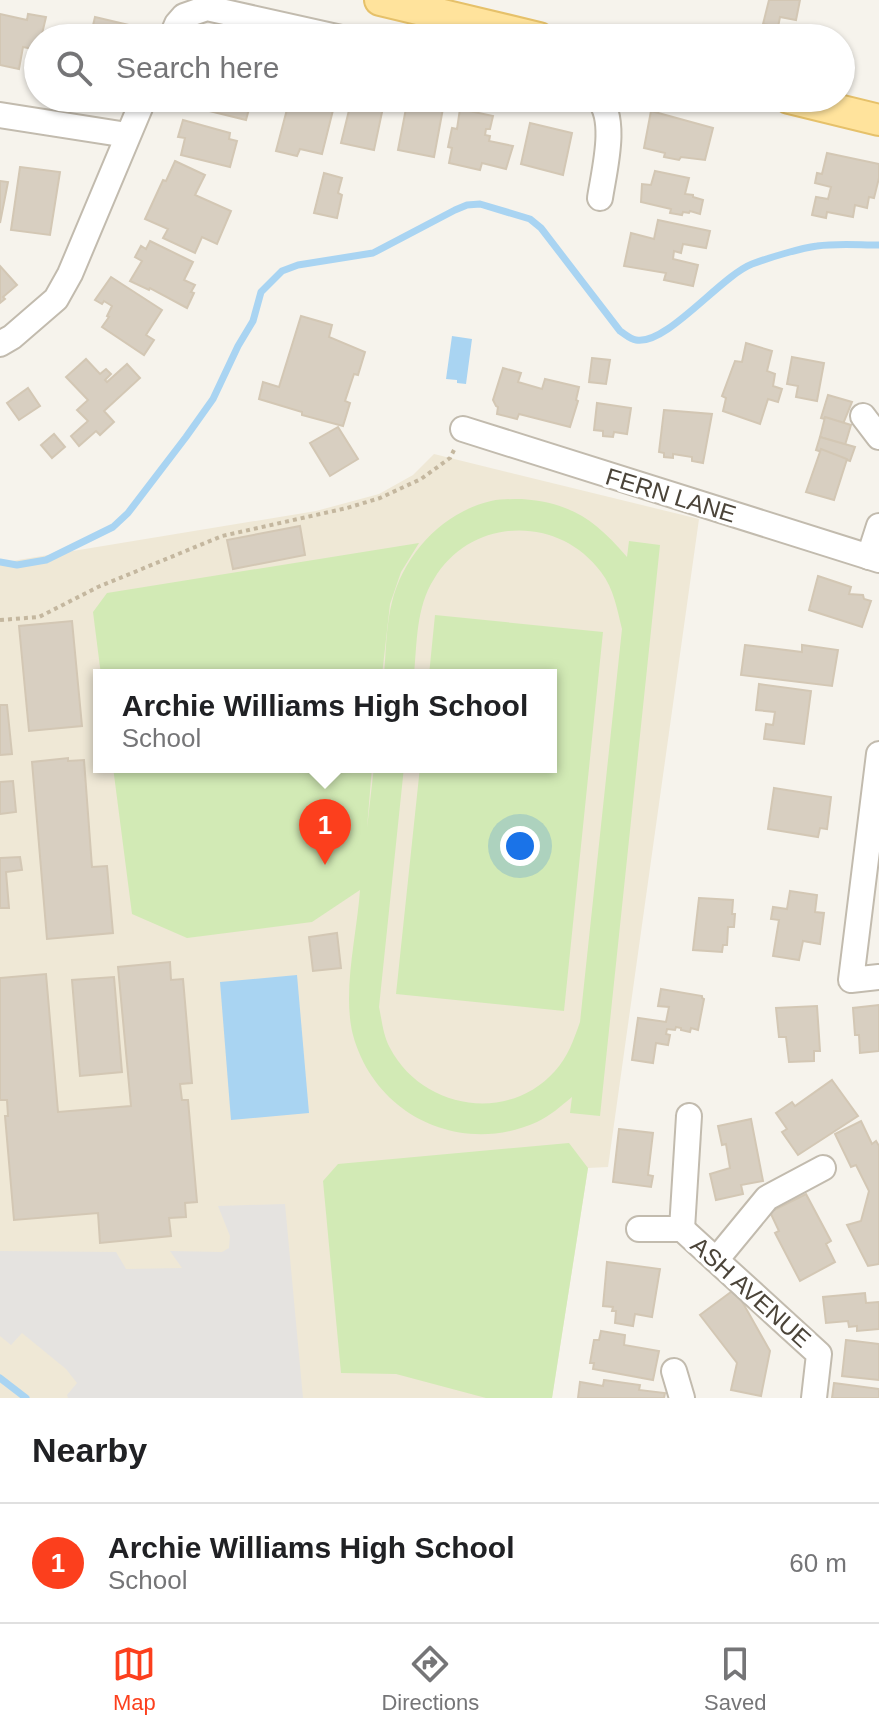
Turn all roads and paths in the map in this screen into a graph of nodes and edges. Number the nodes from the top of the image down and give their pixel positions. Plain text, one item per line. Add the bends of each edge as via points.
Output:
1 (380, 0) edge
2 (177, 24) edge
3 (278, 24) edge
4 (480, 24) edge
5 (138, 112) edge
6 (607, 112) edge
7 (846, 112) edge
8 (0, 115) edge
9 (879, 120) edge
10 (127, 135) junction
11 (600, 198) dead end
12 (0, 344) edge
13 (863, 416) dead end
14 (463, 429) joint
15 (879, 437) edge
16 (879, 526) edge
17 (874, 559) edge
18 (0, 620) edge
19 (879, 754) edge
20 (879, 977) edge
21 (689, 1116) dead end
22 (823, 1168) dead end
23 (639, 1229) dead end
24 (682, 1229) junction
25 (716, 1260) junction
26 (674, 1371) dead end
27 (682, 1398) edge
28 (814, 1398) edge

1 - 4 main road
2 - 3 street via 207,8
5 - 10 street
6 - 11 street via 610,127
7 - 9 main road
8 - 10 street
10 - 12 street via 56,299
13 - 15 street
14 - 17 street, FERN LANE
14 - 18 path via 450,458 380,498 222,536 39,617
16 - 17 street
19 - 20 street via 851,980
21 - 24 street
22 - 25 street via 767,1198
23 - 24 street, ASH AVENUE
24 - 25 street, ASH AVENUE
25 - 28 street, ASH AVENUE via 819,1354
26 - 27 street

